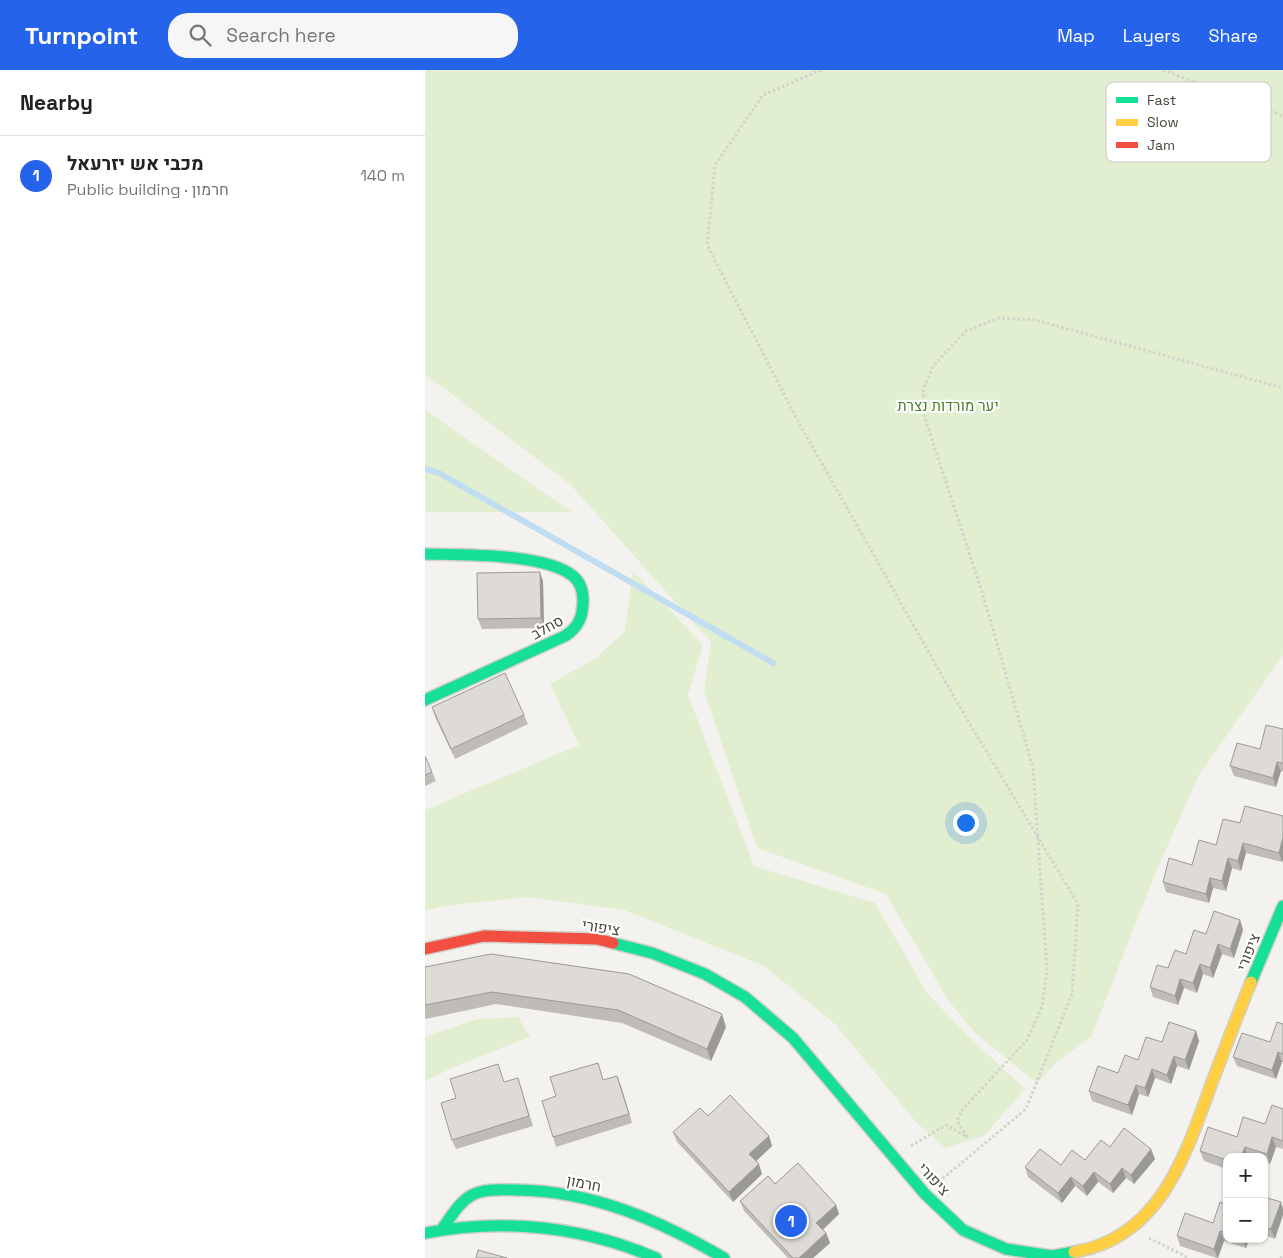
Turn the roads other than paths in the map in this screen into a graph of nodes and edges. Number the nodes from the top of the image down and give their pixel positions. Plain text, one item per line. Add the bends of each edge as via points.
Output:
1 (425, 554) edge
2 (425, 700) edge
3 (1283, 906) edge
4 (425, 948) edge
5 (442, 1229) junction
6 (425, 1233) edge
7 (656, 1258) edge
8 (724, 1258) edge

1 - 2 street, סחלב via 550,564 570,573 582,587 583,615 574,631 560,639
3 - 4 street, ציפורי via 1177,1173 1157,1202 1130,1229 1095,1249 1052,1256 1006,1249 963,1230 925,1194 793,1038 745,997 705,974 651,953 597,939 484,936
5 - 6 street
5 - 7 street via 493,1224 546,1227 591,1236
5 - 8 street, חרמון via 461,1204 479,1192 525,1190 574,1195 619,1206 670,1226

